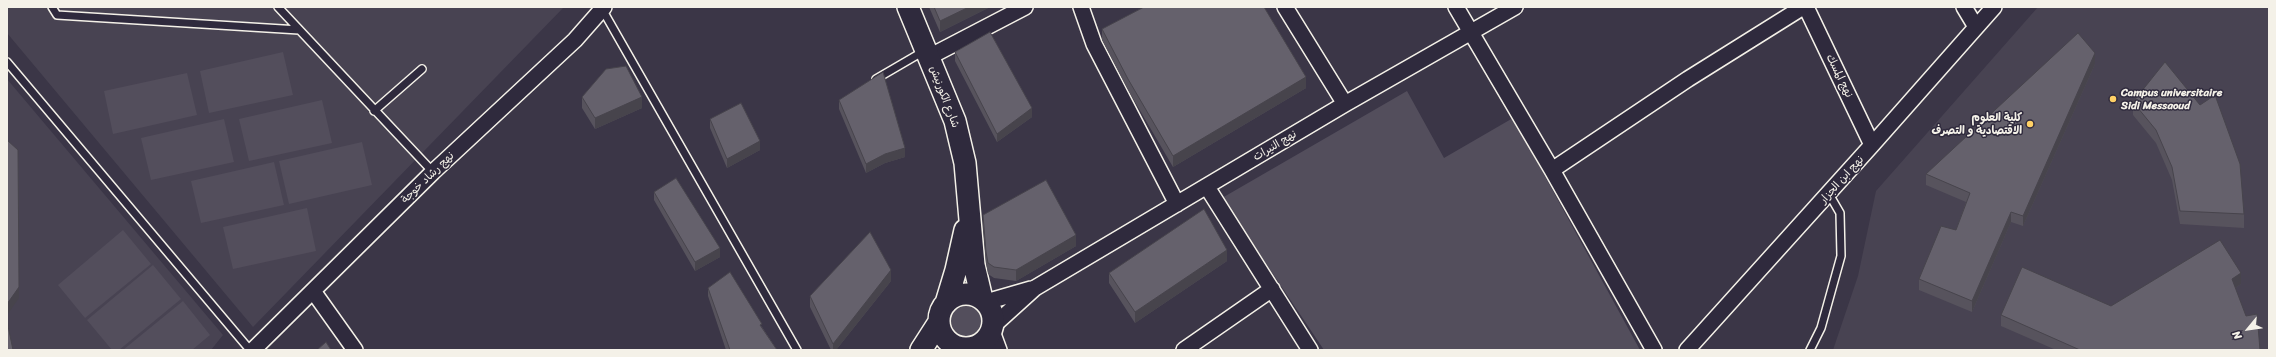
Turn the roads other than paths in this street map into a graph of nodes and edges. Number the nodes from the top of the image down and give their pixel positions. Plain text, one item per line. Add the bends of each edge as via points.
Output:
1 (52, 7) edge
2 (278, 7) edge
3 (908, 7) edge
4 (1025, 7) edge
5 (1080, 7) edge
6 (1285, 7) edge
7 (1456, 7) edge
8 (1515, 7) edge
9 (1804, 7) edge
10 (1964, 7) edge
11 (1994, 7) edge
12 (602, 8) edge
13 (1976, 27) junction
14 (299, 30) junction
15 (1471, 34) junction
16 (927, 53) junction
17 (7, 62) edge
18 (422, 69) dead end
19 (871, 82) edge
20 (1345, 104) junction
21 (374, 111) junction
22 (1872, 145) junction
23 (1552, 170) junction
24 (433, 172) junction
25 (1207, 187) junction
26 (1829, 194) junction
27 (1177, 204) junction
28 (968, 214) junction
29 (1036, 288) junction
30 (313, 290) junction
31 (1272, 290) junction
32 (984, 301) junction
33 (946, 303) junction
34 (939, 322) junction
35 (994, 336) edge
36 (968, 349) edge
37 (252, 350) edge
38 (355, 350) edge
39 (797, 350) edge
40 (921, 350) edge
41 (1184, 350) edge
42 (1310, 350) edge
43 (1654, 350) edge
44 (1687, 350) edge
45 (1810, 350) edge

1 - 14 lane via 57,15
2 - 14 lane
3 - 16 main road, شارع الكورنيش
4 - 16 street
5 - 27 street via 1094,44
6 - 20 street
7 - 15 street
8 - 15 street, نهج النيرات
9 - 22 street, نهج المسك
9 - 23 street via 1688,79
10 - 13 street
11 - 13 street, نهج ابن الجزار
12 - 24 street, نهج رشاد خوجة via 575,40
12 - 39 lane
13 - 22 street, نهج ابن الجزار
14 - 21 lane
15 - 20 street, نهج النيرات
15 - 23 street
16 - 19 lane
16 - 28 main road, شارع الكورنيش via 955,121 965,163
17 - 37 lane
18 - 21 lane
20 - 25 street, نهج النيرات
21 - 24 lane
22 - 26 street, نهج ابن الجزار
23 - 43 street
24 - 30 street, نهج رشاد خوجة
25 - 27 street, نهج النيرات
25 - 31 street
26 - 44 street, نهج ابن الجزار
26 - 45 lane via 1840,213 1841,256 1821,328
27 - 29 street, نهج النيرات
28 - 32 main road, شارع الكورنيش via 974,265
28 - 33 main road, شارع الكورنيش
29 - 32 street
29 - 35 street
30 - 37 street, نهج رشاد خوجة
30 - 38 street
31 - 41 street
31 - 42 street
32 - 33 main road via 975,296 959,295
32 - 35 main road via 992,313
33 - 34 main road
34 - 36 main road via 947,341
34 - 40 main road
35 - 36 main road

